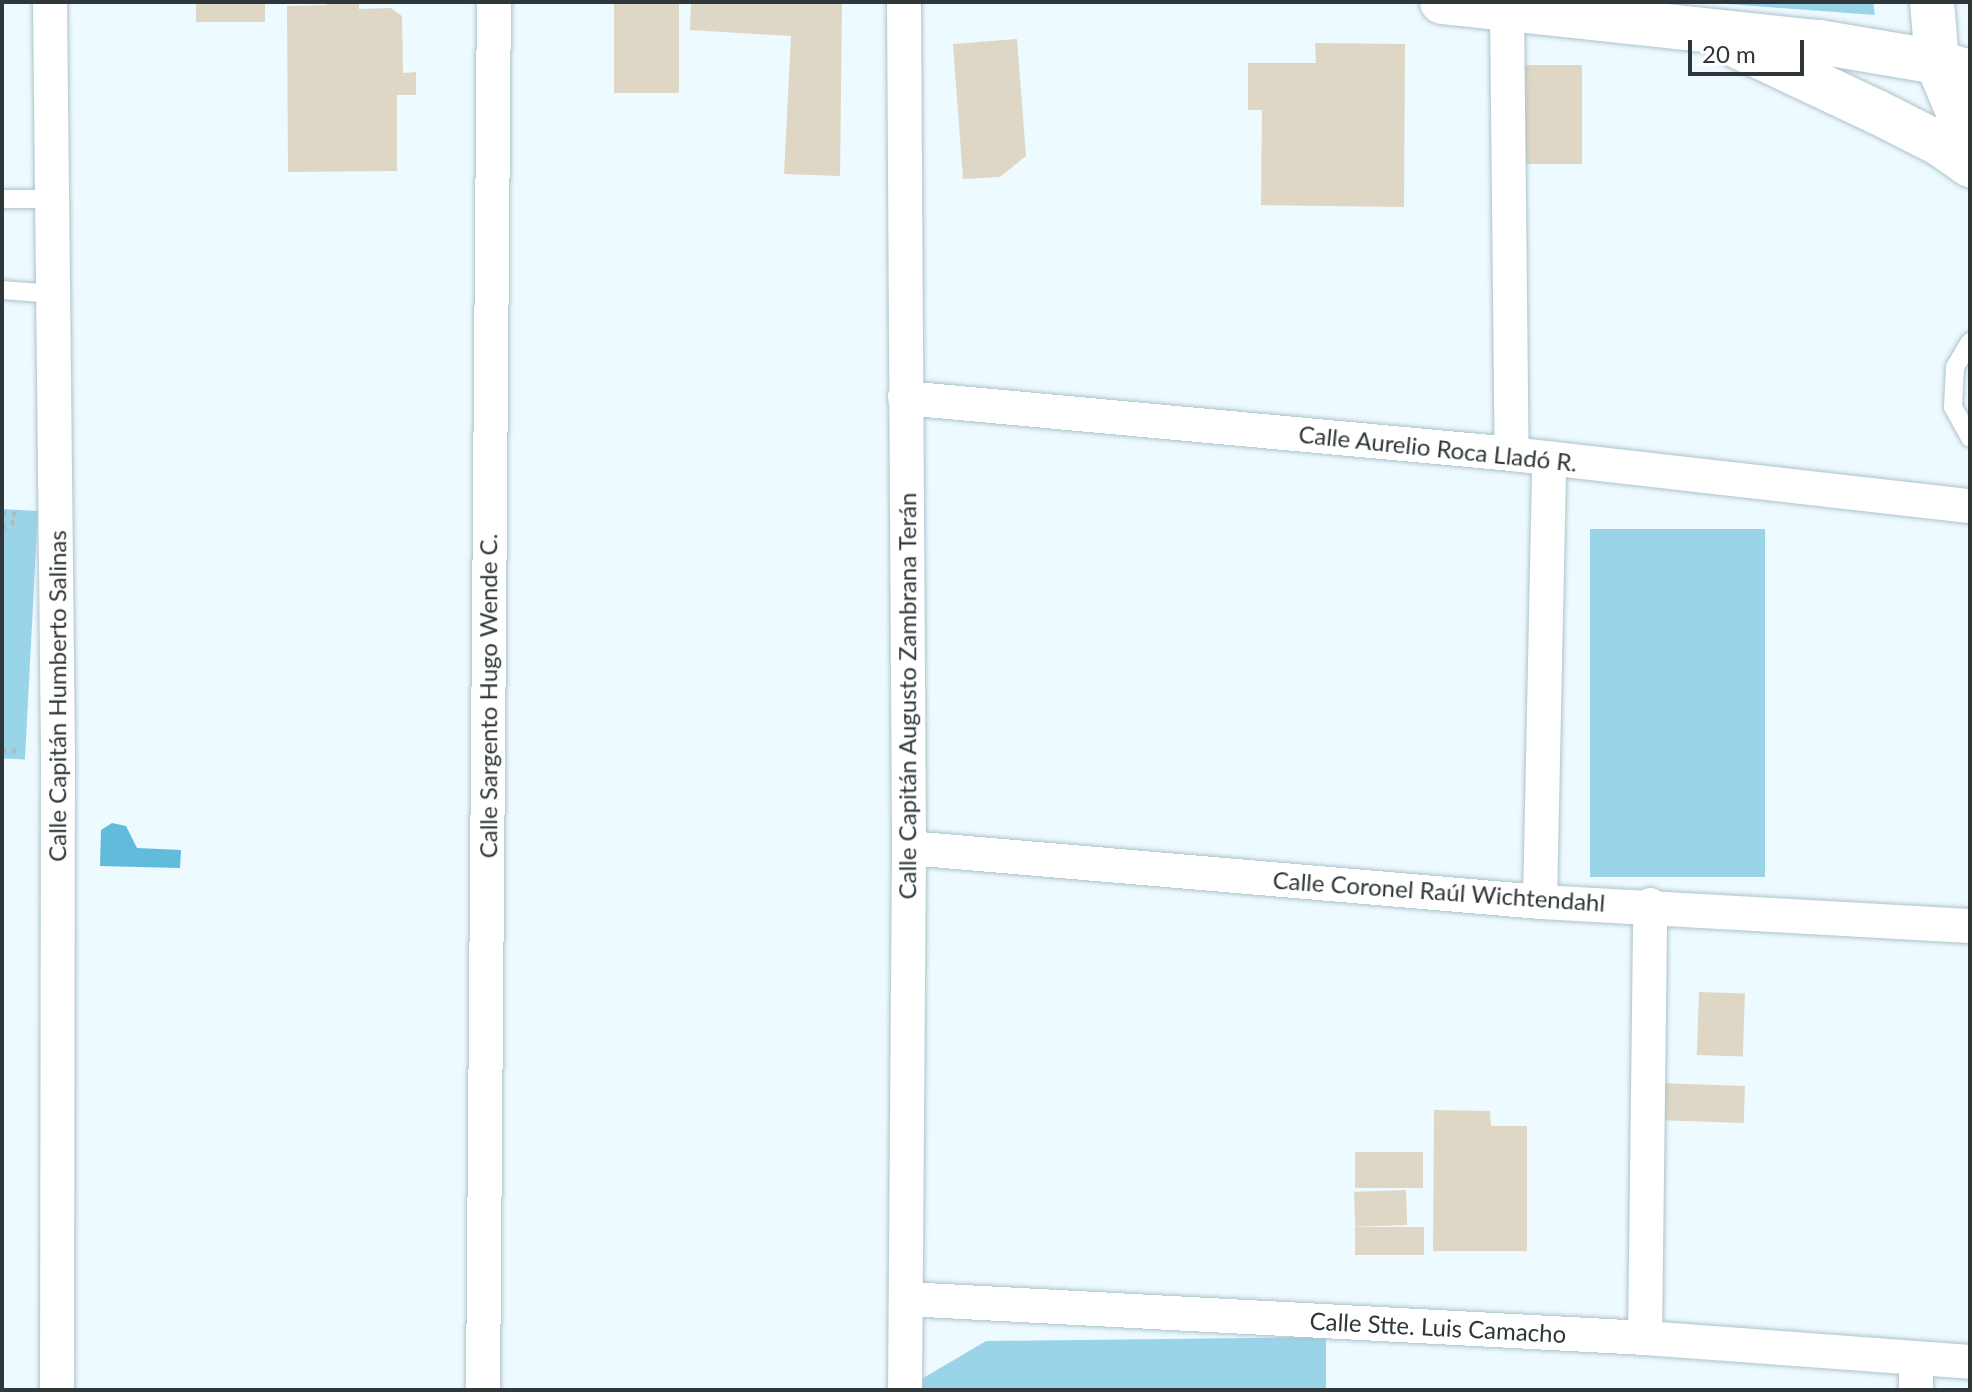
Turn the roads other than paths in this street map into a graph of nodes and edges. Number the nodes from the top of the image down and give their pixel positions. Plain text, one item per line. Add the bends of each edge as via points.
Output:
1 (50, 2) edge
2 (494, 2) edge
3 (904, 2) edge
4 (1442, 2) edge
5 (1932, 2) edge
6 (1507, 10) junction
7 (1700, 29) junction
8 (1954, 67) edge
9 (1970, 141) edge
10 (1970, 165) edge
11 (2, 199) edge
12 (52, 199) junction
13 (2, 290) edge
14 (53, 294) junction
15 (1970, 342) edge
16 (905, 398) junction
17 (1970, 438) edge
18 (1512, 454) junction
19 (1549, 458) junction
20 (1970, 506) edge
21 (909, 848) junction
22 (1540, 902) junction
23 (1650, 905) junction
24 (1970, 926) edge
25 (906, 1299) junction
26 (1645, 1338) junction
27 (1970, 1362) edge
28 (1916, 1375) edge
29 (57, 1390) edge
30 (483, 1390) edge
31 (905, 1390) edge

1 - 12 street, Calle Capitán Humberto Salinas
2 - 30 street, Calle Sargento Hugo Wende C.
3 - 16 street, Calle Capitán Augusto Zambrana Terán
4 - 6 main road
5 - 8 main road
6 - 7 main road
6 - 18 street
7 - 8 main road via 1819,42
7 - 10 main road via 1877,112
8 - 9 main road
11 - 12 lane
12 - 14 street, Calle Capitán Humberto Salinas
13 - 14 lane
14 - 29 street, Calle Capitán Humberto Salinas
15 - 17 lane via 1955,367 1953,407
16 - 18 street, Calle Aurelio Roca Lladó R.
16 - 21 street, Calle Capitán Augusto Zambrana Terán
18 - 19 street, Calle Aurelio Roca Lladó R.
19 - 20 street, Calle Aurelio Roca Lladó R.
19 - 22 street
21 - 22 street, Calle Coronel Raúl Wichtendahl
21 - 25 street, Calle Capitán Augusto Zambrana Terán
22 - 23 street, Calle Coronel Raúl Wichtendahl
23 - 24 street, Calle Coronel Raúl Wichtendahl
23 - 26 street
25 - 26 street, Calle Stte. Luis Camacho
25 - 31 street, Calle Capitán Augusto Zambrana Terán
26 - 28 street, Calle Stte. Luis Camacho
27 - 28 street, Calle Stte. Luis Camacho

